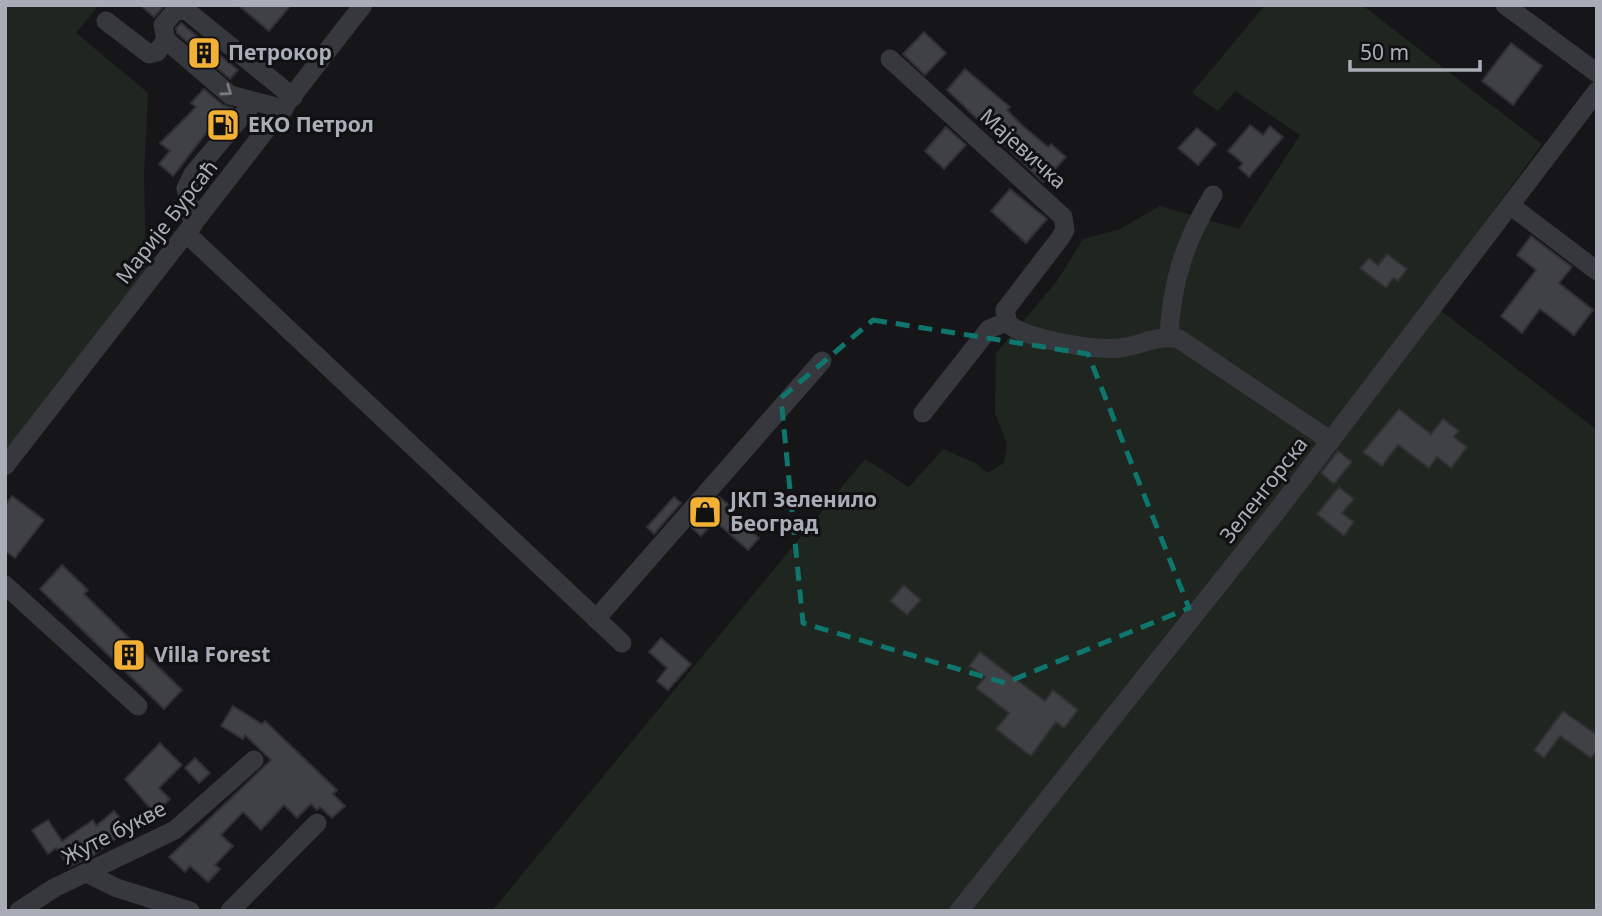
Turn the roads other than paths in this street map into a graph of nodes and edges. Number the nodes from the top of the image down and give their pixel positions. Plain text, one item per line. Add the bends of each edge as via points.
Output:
1 (363, 5) edge
2 (1505, 5) edge
3 (106, 21) dead end
4 (166, 40) junction
5 (890, 59) dead end
6 (1597, 74) edge
7 (1597, 91) edge
8 (254, 102) junction
9 (289, 103) junction
10 (1213, 195) dead end
11 (1510, 205) junction
12 (190, 230) junction
13 (1597, 271) edge
14 (1006, 322) junction
15 (1169, 337) junction
16 (822, 361) dead end
17 (923, 413) dead end
18 (1331, 440) junction
19 (5, 466) edge
20 (5, 585) edge
21 (596, 619) junction
22 (622, 643) dead end
23 (138, 706) dead end
24 (254, 760) dead end
25 (317, 823) dead end
26 (86, 873) junction
27 (19, 911) edge
28 (190, 911) edge
29 (230, 911) edge
30 (959, 911) edge

1 - 9 street, Марије Бурсаћ
2 - 6 street
3 - 4 street via 149,54 157,52
4 -> 8 street via 230,95
4 - 9 street via 163,25 175,11 186,10
5 - 14 street, Мајевичка via 1063,217 1065,230 1005,310
7 - 11 street, Зеленгорска
8 - 9 street
8 - 12 street via 193,174 186,188
9 - 12 street, Марије Бурсаћ
10 - 15 street via 1181,259
11 - 13 street
11 - 18 street, Зеленгорска
12 - 19 street, Марије Бурсаћ
12 - 21 street
14 - 15 street via 1016,330 1117,349
14 - 17 street, Мајевичка via 989,330
15 - 18 street via 1186,342
16 - 21 street
18 - 30 street, Зеленгорска
20 - 23 street
21 - 22 street
24 - 26 street, Жуте букве via 175,830
25 - 29 street
26 - 27 street, Жуте букве
26 - 28 street

